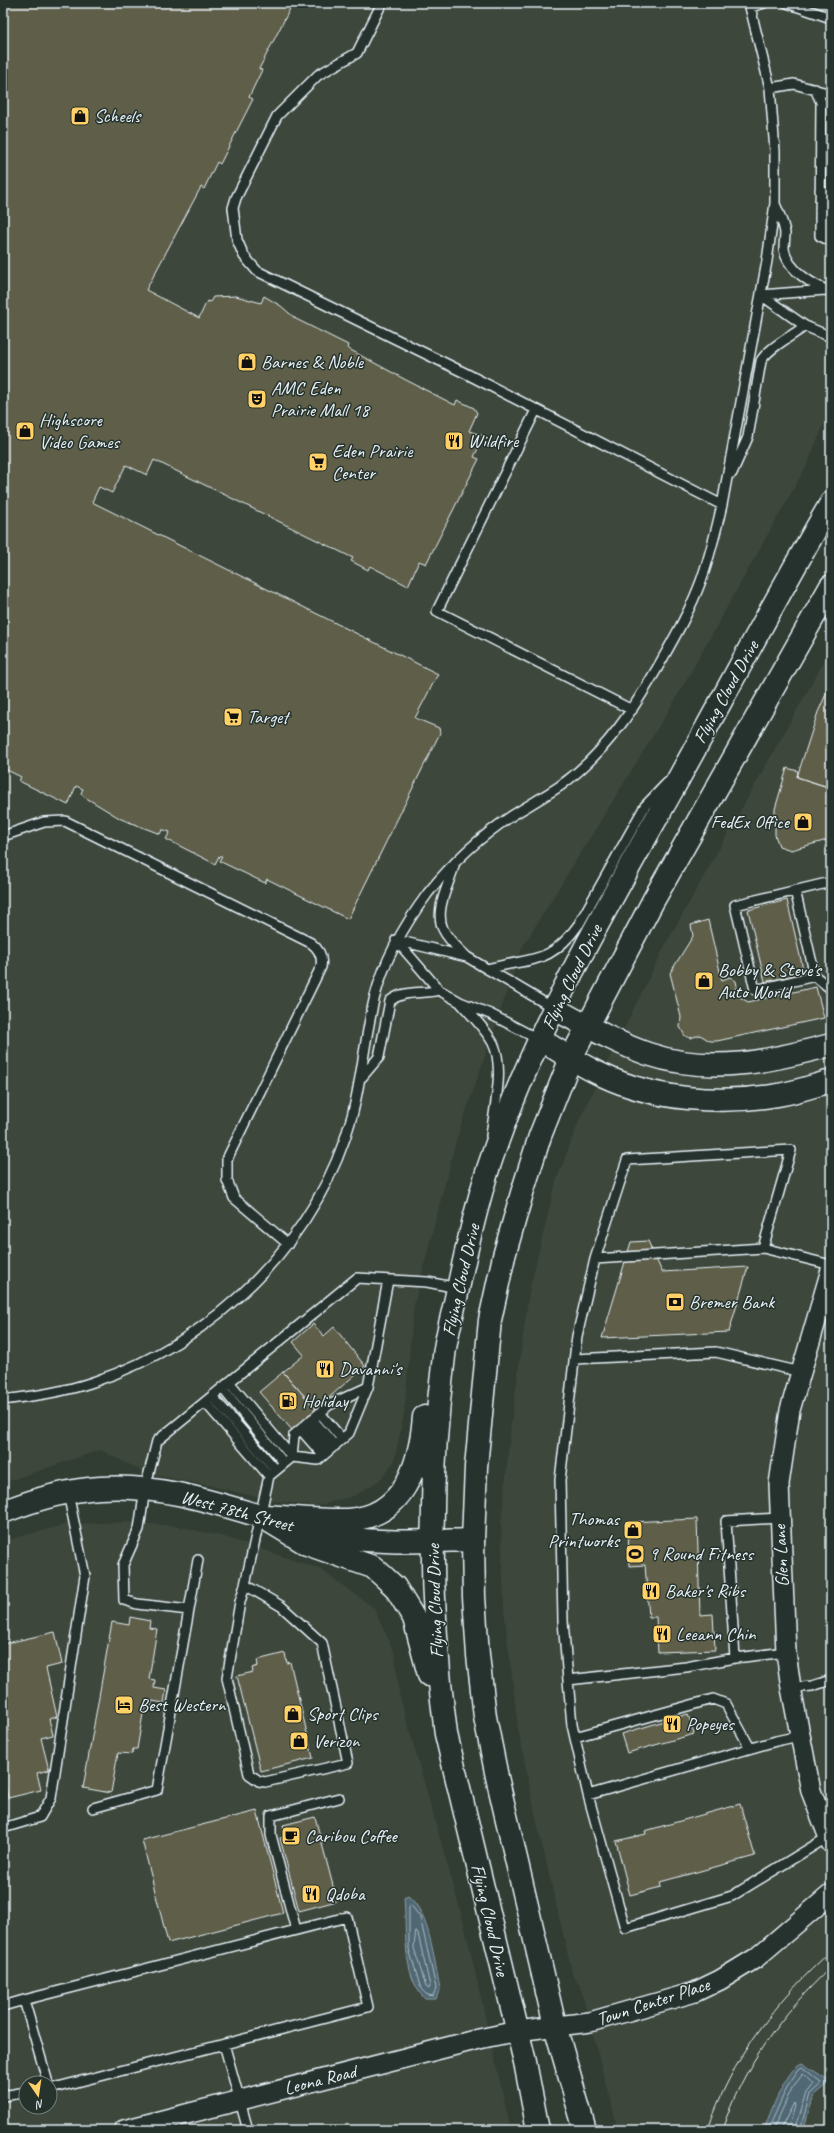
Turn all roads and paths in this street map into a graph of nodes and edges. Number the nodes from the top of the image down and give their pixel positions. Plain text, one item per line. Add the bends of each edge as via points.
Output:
1 (382, 3) edge
2 (764, 3) edge
3 (787, 3) edge
4 (750, 5) edge
5 (831, 18) edge
6 (770, 88) junction
7 (815, 89) junction
8 (831, 94) edge
9 (820, 190) junction
10 (831, 195) edge
11 (775, 203) junction
12 (831, 205) edge
13 (820, 214) junction
14 (831, 214) edge
15 (831, 223) edge
16 (831, 232) edge
17 (831, 241) edge
18 (828, 291) edge
19 (761, 295) junction
20 (805, 326) junction
21 (830, 338) edge
22 (536, 410) junction
23 (725, 487) junction
24 (831, 490) edge
25 (831, 503) edge
26 (722, 505) junction
27 (818, 526) junction
28 (831, 586) edge
29 (632, 710) junction
30 (688, 760) junction
31 (3, 836) edge
32 (455, 864) junction
33 (831, 882) edge
34 (795, 890) junction
35 (396, 940) junction
36 (467, 958) junction
37 (487, 969) junction
38 (815, 976) junction
39 (439, 990) junction
40 (831, 990) edge
41 (460, 1002) junction
42 (555, 1009) junction
43 (587, 1026) junction
44 (540, 1040) junction
45 (831, 1045) edge
46 (571, 1058) junction
47 (361, 1079) junction
48 (831, 1081) edge
49 (488, 1171) junction
50 (288, 1244) junction
51 (763, 1248) junction
52 (595, 1259) junction
53 (830, 1275) edge
54 (388, 1280) junction
55 (458, 1288) junction
56 (444, 1353) junction
57 (574, 1359) junction
58 (801, 1372) junction
59 (225, 1385) junction
60 (368, 1387) junction
61 (212, 1396) junction
62 (3, 1400) edge
63 (205, 1402) junction
64 (320, 1413) junction
65 (307, 1424) junction
66 (342, 1439) junction
67 (329, 1450) junction
68 (292, 1457) junction
69 (284, 1463) junction
70 (273, 1473) junction
71 (145, 1489) junction
72 (68, 1493) junction
73 (3, 1512) edge
74 (261, 1516) junction
75 (780, 1518) junction
76 (473, 1540) junction
77 (432, 1541) junction
78 (198, 1560) dead end
79 (245, 1585) junction
80 (189, 1610) junction
81 (786, 1652) junction
82 (735, 1658) junction
83 (568, 1680) junction
84 (831, 1680) edge
85 (791, 1688) junction
86 (446, 1734) junction
87 (575, 1736) junction
88 (799, 1736) junction
89 (750, 1748) junction
90 (588, 1795) junction
91 (339, 1798) dead end
92 (93, 1808) dead end
93 (3, 1828) edge
94 (830, 1840) edge
95 (831, 1894) edge
96 (296, 1930) junction
97 (24, 2000) junction
98 (3, 2006) edge
99 (555, 2026) junction
100 (517, 2031) junction
101 (224, 2044) junction
102 (46, 2075) edge
103 (58, 2087) edge
104 (18, 2093) edge
105 (3, 2096) edge
106 (239, 2100) junction
107 (150, 2127) edge
108 (124, 2130) edge
109 (248, 2130) edge
110 (538, 2130) edge
111 (585, 2130) edge

1 - 22 lane via 357,53 318,75 277,116 233,208 237,240 244,256 256,271
2 - 4 lane
3 - 5 lane
4 - 6 lane
6 - 7 lane via 794,84
6 - 11 lane via 775,152
7 - 8 lane
7 - 9 lane via 821,102
9 - 10 lane
9 - 13 lane
11 - 18 lane via 785,232 784,249 787,259 794,269
11 - 19 lane
12 - 13 lane
13 - 14 lane
13 - 15 lane
13 - 16 lane
13 - 17 lane via 820,236
18 - 19 lane
19 - 20 lane
19 - 23 lane
20 - 21 lane
20 - 23 lane via 769,350 761,361 748,437
22 - 26 lane
22 - 29 lane via 437,611
23 - 26 lane
24 - 27 lane
25 - 27 main road, Flying Cloud Drive
26 - 29 lane via 701,582 687,614
27 - 30 main road, Flying Cloud Drive
28 - 43 main road, Flying Cloud Drive via 653,901
29 - 32 lane via 605,746 585,766 561,786 491,831
30 - 37 lane via 645,806 579,924 567,940 556,950 538,958
30 - 42 main road, Flying Cloud Drive via 565,985
31 - 50 lane via 44,822 65,821 311,943 318,950 322,959 321,967 227,1159 226,1170 234,1198
32 - 35 lane via 427,895
32 - 36 lane via 440,910 441,920 443,929
33 - 34 lane
34 - 38 lane
34 - 38 lane via 735,905 755,990
35 - 36 lane
35 - 39 lane
35 - 47 lane via 376,995
36 - 37 lane
37 - 42 lane
38 - 40 lane
39 - 41 lane
39 - 47 lane via 425,994 406,993 390,1001 378,1057
41 - 44 lane via 490,1014
41 - 49 lane via 485,1031 492,1043 499,1068
42 - 43 main road
42 - 44 main road, Flying Cloud Drive
43 - 45 main road via 649,1054 700,1064 734,1065 771,1060
43 - 46 main road, Flying Cloud Drive
44 - 46 main road
44 - 49 main road, Flying Cloud Drive via 504,1125
46 - 48 main road via 602,1075 636,1087 676,1096 707,1099 739,1100 778,1095
46 - 76 main road, Flying Cloud Drive via 540,1136 522,1193 504,1256 490,1320 477,1453
47 - 50 lane via 340,1152 309,1214
49 - 55 main road, Flying Cloud Drive
50 - 62 lane via 250,1288 224,1310 148,1360 93,1382
51 - 52 lane
51 - 52 lane via 791,1150 627,1160
51 - 53 lane
52 - 57 lane
53 - 58 street, Glen Lane
54 - 55 lane via 427,1282
54 - 59 lane via 357,1278
54 - 60 lane
55 - 56 main road, Flying Cloud Drive
56 - 74 main road via 427,1382 422,1441 413,1472 397,1498 382,1510 349,1520
56 - 77 main road, Flying Cloud Drive via 434,1477
57 - 58 lane via 716,1352
57 - 83 lane via 560,1480 563,1621
58 - 75 street, Glen Lane via 790,1410 783,1451 779,1484
59 - 61 lane
59 - 68 lane
59 - 69 lane
60 - 64 lane via 329,1405
60 - 66 lane via 349,1433
61 - 63 lane
61 - 70 lane
63 - 70 lane
63 - 71 lane via 157,1440
64 - 65 lane
64 - 66 lane
65 - 67 lane
65 - 67 lane
65 - 68 lane via 294,1435
66 - 67 lane
67 - 68 lane via 318,1460
68 - 69 lane
69 - 70 lane
70 - 74 lane
71 - 72 main road, West 78th Street via 100,1488
71 - 74 main road, West 78th Street
71 - 80 lane via 139,1529 123,1566 124,1600
72 - 73 main road, West 78th Street via 29,1502
72 - 93 lane via 85,1576 51,1798 40,1817
74 - 77 main road, West 78th Street via 340,1537 376,1541
74 - 79 lane
74 - 86 main road via 307,1544 373,1568 395,1587 414,1618
75 - 81 street, Glen Lane
75 - 82 lane via 726,1521
76 - 77 main road, West 78th Street
76 - 99 main road, Flying Cloud Drive via 478,1655 485,1717
77 - 86 main road, Flying Cloud Drive via 437,1658
78 - 80 lane
79 - 79 lane via 281,1606 322,1643 348,1763 265,1782 250,1774 227,1678
80 - 92 lane via 157,1790
81 - 82 lane
81 - 85 street, Glen Lane
82 - 83 lane via 686,1667
83 - 87 lane
84 - 85 lane via 812,1686
85 - 88 street, Glen Lane
86 - 100 main road, Flying Cloud Drive
87 - 89 lane via 713,1700 726,1704
87 - 90 lane
88 - 89 lane
88 - 94 street, Glen Lane via 810,1791
89 - 90 lane
90 - 94 lane via 625,1928 732,1896
91 - 96 lane via 271,1816 271,1835
95 - 99 street, Town Center Place via 756,1958 720,1980 668,2001 590,2022
96 - 97 lane
96 - 101 lane via 347,1917 368,2007
97 - 98 lane
97 - 102 lane
99 - 100 street, Town Center Place
99 - 111 main road, Flying Cloud Drive
100 - 106 street, Leona Road
100 - 110 main road, Flying Cloud Drive
101 - 103 lane
101 - 106 lane
104 - 105 lane
106 - 107 street, Leona Road
106 - 109 lane
107 - 108 street, Leona Road

